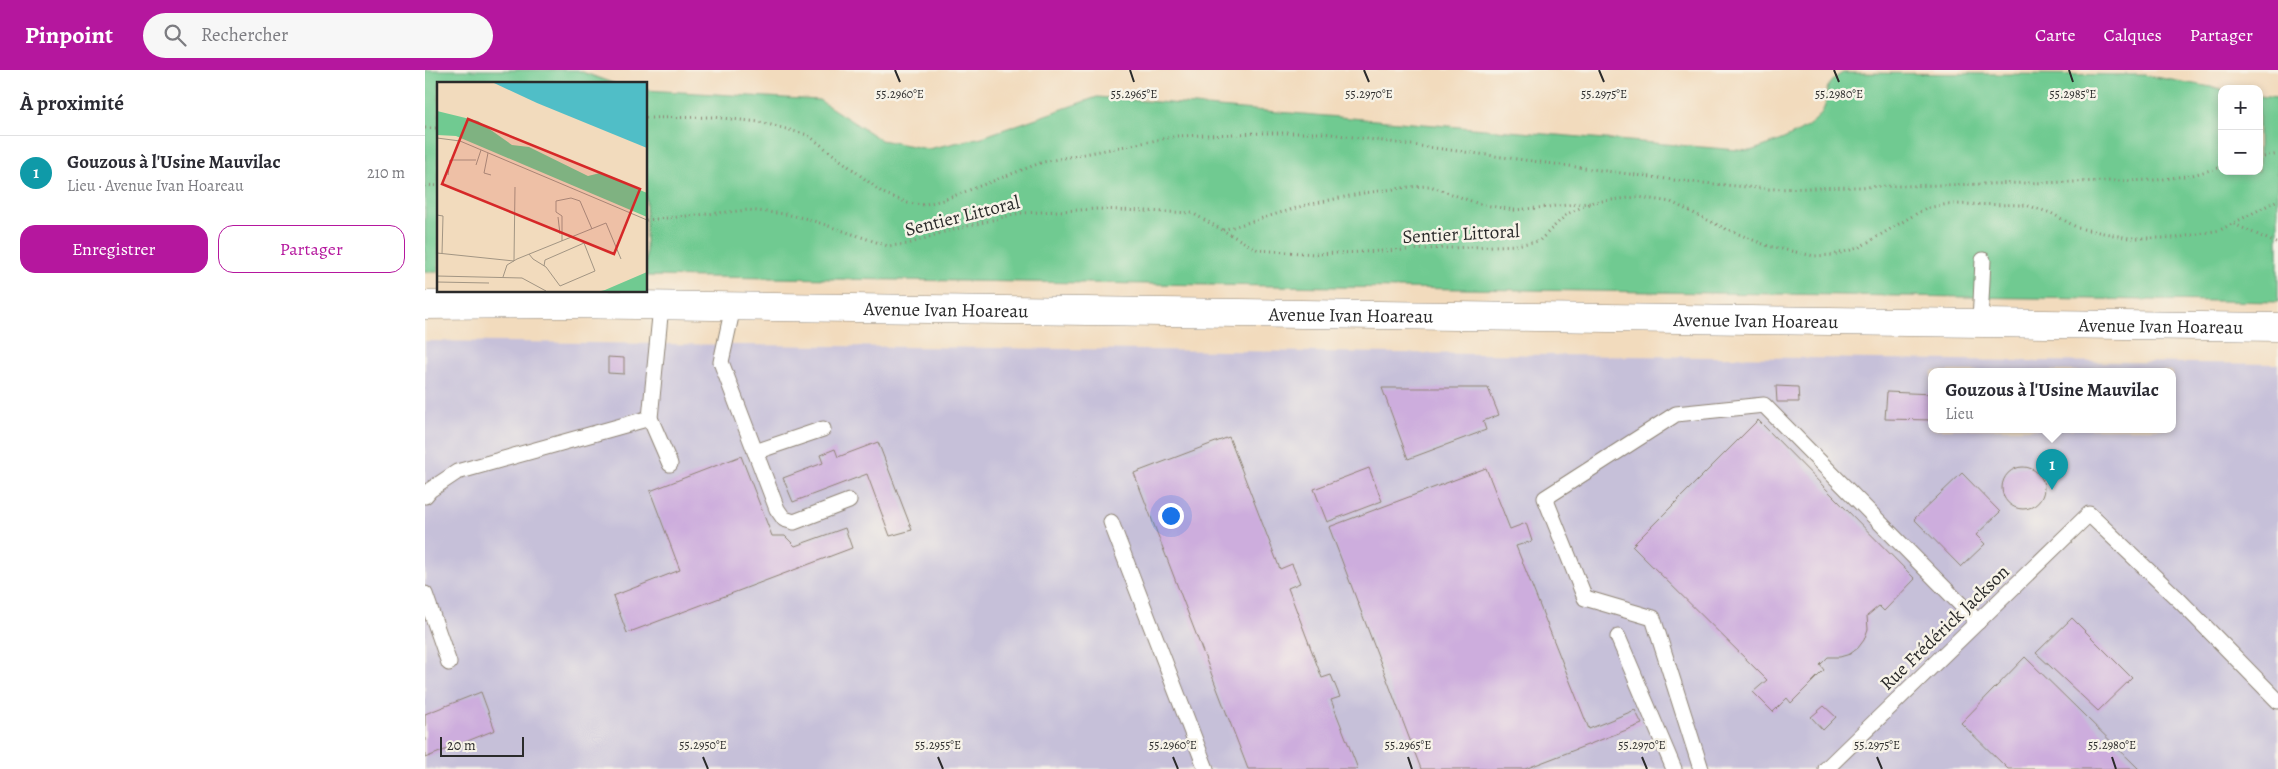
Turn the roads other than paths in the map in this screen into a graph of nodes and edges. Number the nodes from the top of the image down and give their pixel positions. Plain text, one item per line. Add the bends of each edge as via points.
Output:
1 (1983, 260) dead end
2 (425, 305) edge
3 (661, 306) junction
4 (733, 307) junction
5 (1980, 322) junction
6 (2278, 327) edge
7 (650, 418) junction
8 (823, 428) dead end
9 (755, 452) junction
10 (671, 464) dead end
11 (425, 496) edge
12 (849, 501) dead end
13 (1111, 522) dead end
14 (425, 594) edge
15 (1978, 622) junction
16 (1618, 636) dead end
17 (449, 662) dead end
18 (2278, 701) edge
19 (1206, 769) edge
20 (1674, 769) edge
21 (1701, 769) edge
22 (1826, 769) edge

1 - 5 lane
2 - 3 street, Avenue Ivan Hoareau
3 - 4 street, Avenue Ivan Hoareau
3 - 7 lane
4 - 5 street, Avenue Ivan Hoareau
4 - 9 lane via 721,362
5 - 6 street, Avenue Ivan Hoareau
7 - 10 lane
7 - 11 lane via 457,472
8 - 9 lane
9 - 12 lane via 784,519 794,522
13 - 19 lane
14 - 17 lane
15 - 18 lane, Rue Frédérick Jackson via 2089,514
15 - 21 lane via 1763,405 1676,414 1545,498 1585,598 1653,618
15 - 22 lane, Rue Frédérick Jackson
16 - 20 lane

